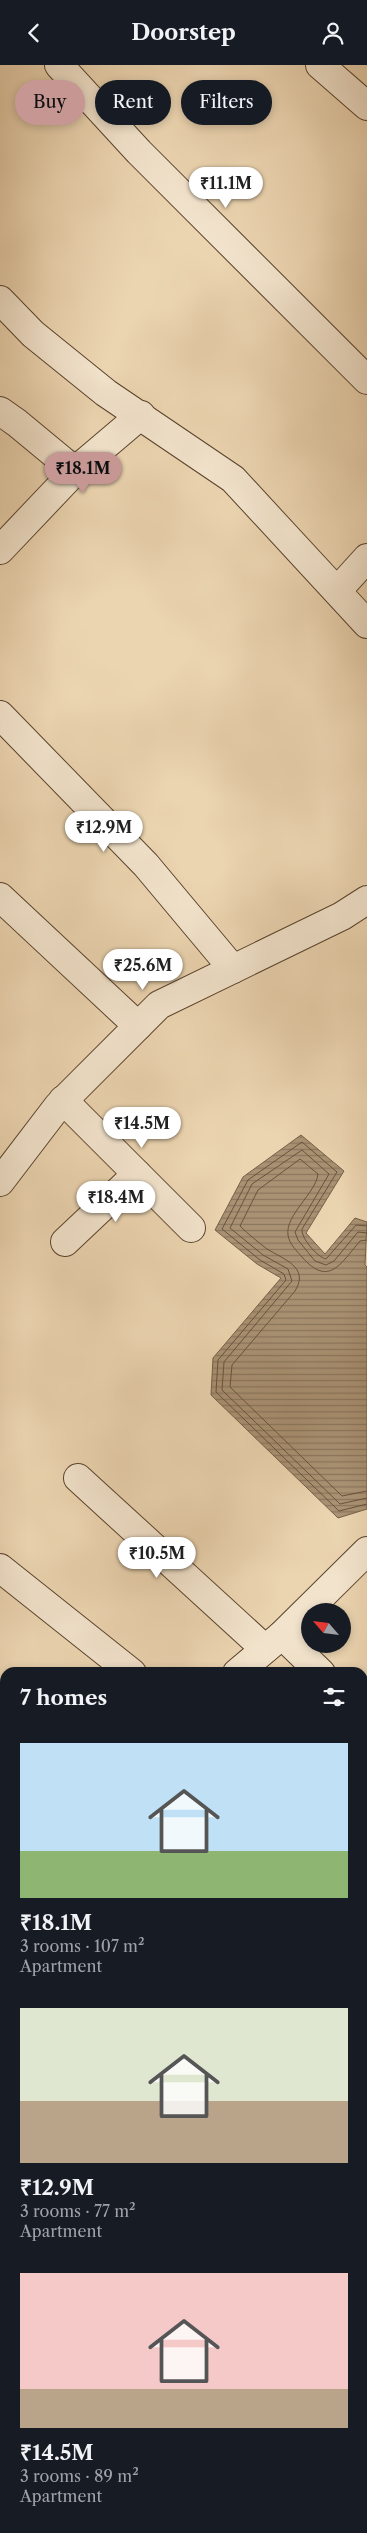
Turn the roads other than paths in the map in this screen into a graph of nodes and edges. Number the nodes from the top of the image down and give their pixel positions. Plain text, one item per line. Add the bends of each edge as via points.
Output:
1 (59, 65) edge
2 (320, 65) edge
3 (367, 106) edge
4 (0, 300) edge
5 (367, 380) edge
6 (0, 411) edge
7 (141, 415) junction
8 (75, 471) junction
9 (0, 550) edge
10 (367, 558) edge
11 (337, 591) junction
12 (367, 625) edge
13 (0, 715) edge
14 (0, 897) edge
15 (367, 901) edge
16 (233, 969) junction
17 (138, 1026) junction
18 (63, 1100) junction
19 (4, 1167) edge
20 (137, 1174) junction
21 (191, 1228) dead end
22 (65, 1242) dead end
23 (78, 1478) dead end
24 (367, 1551) edge
25 (0, 1568) edge
26 (274, 1642) junction
27 (124, 1667) edge
28 (244, 1667) edge
29 (312, 1667) edge

1 - 5 street via 138,152
2 - 3 street
4 - 7 street via 33,334 106,393
6 - 8 street
7 - 8 street
7 - 11 street via 233,479
8 - 9 street
10 - 11 street
11 - 12 street
13 - 16 street via 146,865
14 - 17 street
15 - 16 street
16 - 17 street via 159,1005
17 - 18 street
18 - 19 street
18 - 20 street
20 - 21 street
20 - 22 street
23 - 26 street
24 - 26 street
25 - 27 street
26 - 28 street
26 - 29 street

